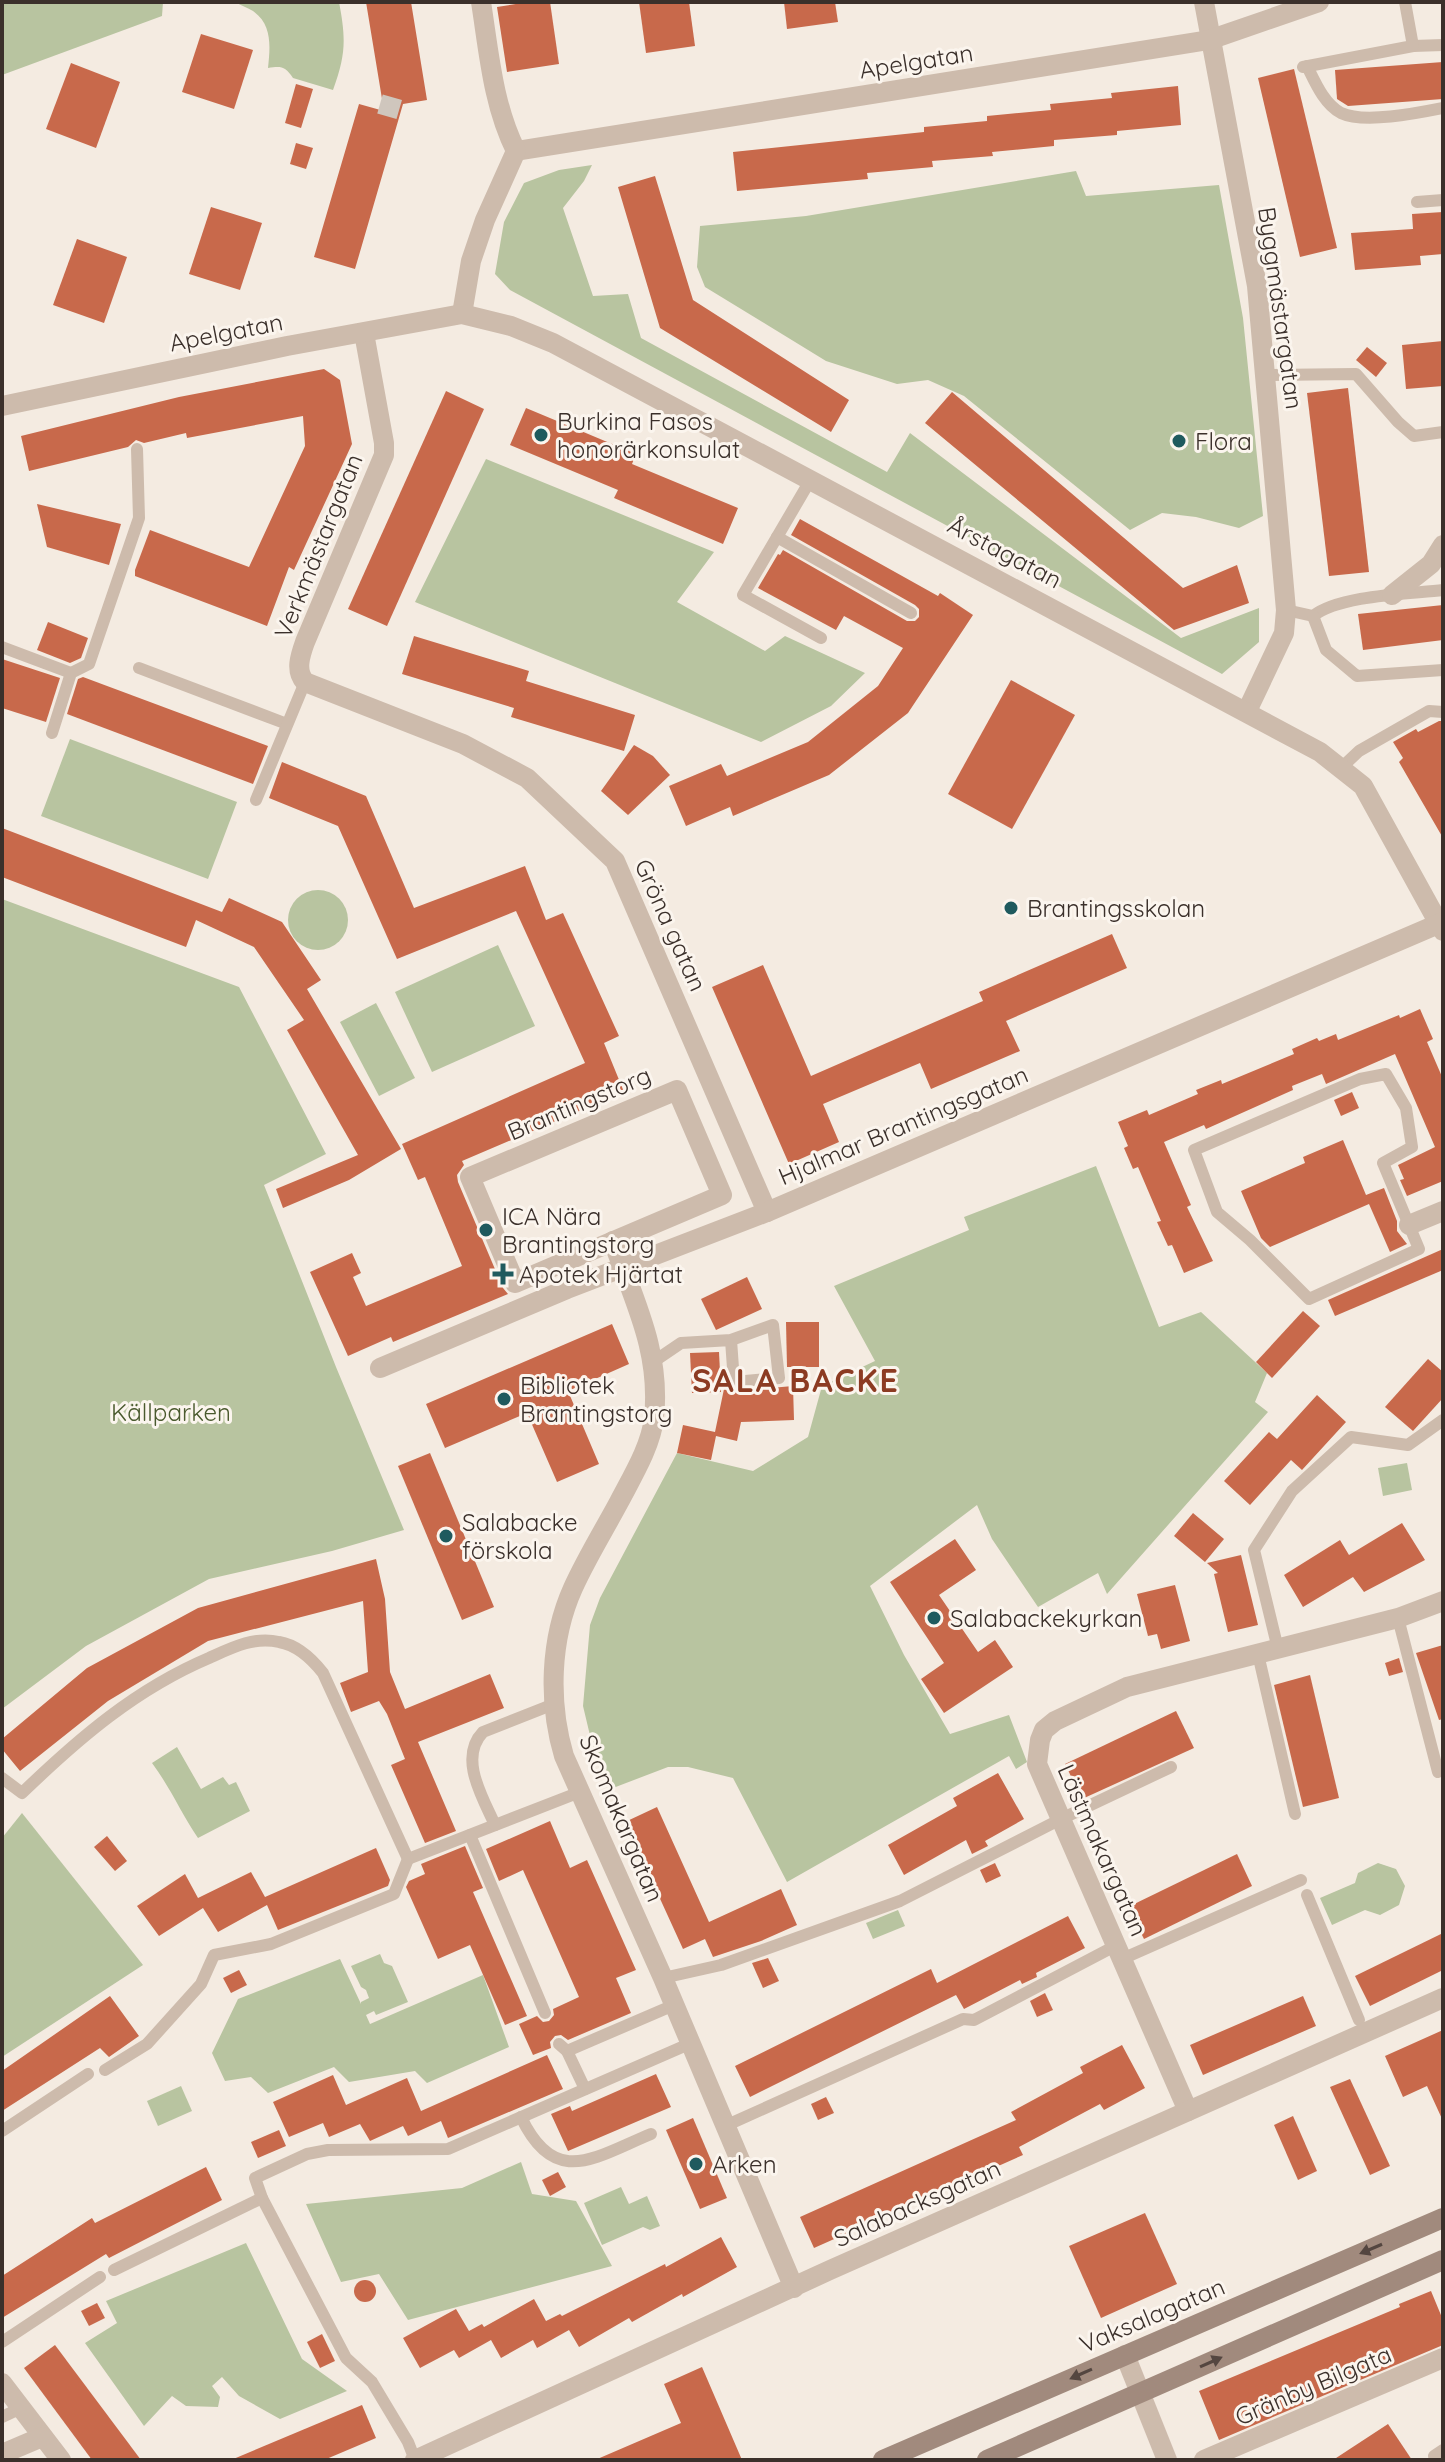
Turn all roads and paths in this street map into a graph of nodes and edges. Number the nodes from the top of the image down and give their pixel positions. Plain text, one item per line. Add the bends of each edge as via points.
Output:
1 (481, 2) edge
2 (1204, 2) edge
3 (1319, 2) edge
4 (1405, 2) edge
5 (1209, 40) junction
6 (1443, 45) edge
7 (1413, 46) junction
8 (1443, 108) edge
9 (516, 151) junction
10 (1443, 200) edge
11 (1417, 202) dead end
12 (462, 314) junction
13 (364, 333) junction
14 (1265, 375) junction
15 (2, 406) edge
16 (1443, 432) edge
17 (137, 449) dead end
18 (811, 479) junction
19 (777, 537) junction
20 (1443, 545) edge
21 (1443, 590) edge
22 (1392, 595) junction
23 (1286, 610) junction
24 (911, 613) dead end
25 (1313, 616) junction
26 (821, 638) dead end
27 (2, 647) edge
28 (139, 668) dead end
29 (1443, 670) edge
30 (71, 673) junction
31 (305, 682) junction
32 (1247, 711) junction
33 (1443, 712) edge
34 (287, 724) junction
35 (52, 733) dead end
36 (1342, 767) junction
37 (256, 800) dead end
38 (1442, 925) edge
39 (1443, 1211) edge
40 (767, 1212) junction
41 (1409, 1225) junction
42 (613, 1241) junction
43 (622, 1268) junction
44 (731, 1340) junction
45 (653, 1362) junction
46 (380, 1368) dead end
47 (1443, 1420) edge
48 (1443, 1601) edge
49 (1398, 1618) junction
50 (1268, 1651) junction
51 (554, 1704) junction
52 (1171, 1767) dead end
53 (1438, 1772) dead end
54 (2, 1778) edge
55 (580, 1792) junction
56 (1295, 1814) dead end
57 (1061, 1819) junction
58 (495, 1825) junction
59 (470, 1835) junction
60 (408, 1859) junction
61 (1301, 1880) dead end
62 (1307, 1895) dead end
63 (1120, 1952) junction
64 (663, 1978) junction
65 (1443, 1998) edge
66 (674, 2005) junction
67 (545, 2013) dead end
68 (1359, 2020) dead end
69 (689, 2044) junction
70 (105, 2070) dead end
71 (88, 2074) dead end
72 (585, 2089) junction
73 (1188, 2111) junction
74 (521, 2117) junction
75 (725, 2126) junction
76 (2, 2131) edge
77 (651, 2134) dead end
78 (262, 2198) junction
79 (1443, 2218) edge
80 (1443, 2260) edge
81 (114, 2270) dead end
82 (100, 2277) dead end
83 (794, 2288) junction
84 (2, 2342) edge
85 (1125, 2355) junction
86 (1443, 2358) edge
87 (2, 2383) edge
88 (1139, 2394) junction
89 (11, 2413) edge
90 (42, 2437) junction
91 (2, 2454) edge
92 (61, 2460) edge
93 (415, 2460) edge
94 (883, 2460) edge
95 (987, 2460) edge
96 (1167, 2460) edge
97 (1204, 2460) edge

1 - 9 street via 496,95
2 - 5 street, Byggmästargatan
3 - 5 street, Apelgatan
4 - 7 lane
5 - 9 street, Apelgatan
5 - 14 street, Byggmästargatan via 1257,286
6 - 7 lane
7 - 8 lane via 1304,67 1341,113 1368,118
9 - 12 street via 471,261
10 - 11 lane
12 - 13 street, Apelgatan
12 - 18 street, Årstagatan via 553,343
13 - 15 street, Apelgatan
13 - 31 street, Verkmästargatan via 384,455 299,659
14 - 16 lane via 1356,374 1414,436
14 - 23 street, Byggmästargatan
17 - 30 lane via 139,518 89,664
18 - 19 lane
18 - 32 street, Årstagatan
19 - 24 lane
19 - 26 lane via 743,595
20 - 22 street via 1431,564
21 - 22 lane
22 - 25 lane via 1326,606
23 - 25 lane
23 - 32 street, Byggmästargatan via 1284,633
25 - 29 lane via 1326,650 1357,676
27 - 30 lane
28 - 34 lane
30 - 35 lane
31 - 34 lane
31 - 40 street, Gröna gatan via 463,744 527,778 615,861
32 - 36 street, Årstagatan
33 - 36 lane via 1429,711 1359,751
34 - 37 lane
36 - 38 street, Årstagatan via 1363,786
38 - 40 street, Hjalmar Brantingsgatan
39 - 41 street
40 - 43 street, Hjalmar Brantingsgatan
41 - 41 lane via 1383,1163 1412,1147 1406,1108 1386,1074 1360,1079 1194,1150 1217,1212 1309,1299 1419,1249
42 - 42 street, Brantingstorg via 722,1195 677,1090 470,1177 515,1283
42 - 43 street, Skomakargatan
43 - 45 street, Skomakargatan via 640,1307
43 - 46 street, Hjalmar Brantingsgatan
44 - 44 lane via 773,1325 779,1378 734,1382
44 - 45 lane via 681,1343
45 - 51 street, Skomakargatan via 651,1430 562,1616
47 - 50 lane via 1408,1445 1351,1437 1292,1491 1254,1550
48 - 49 street, Lästmakargatan
49 - 50 street, Lästmakargatan
49 - 53 lane
50 - 56 lane
50 - 57 street, Lästmakargatan via 1127,1687 1055,1721 1044,1730 1037,1764
51 - 55 street, Skomakargatan via 564,1756
51 - 58 lane via 475,1740 475,1777
52 - 57 lane
54 - 60 lane via 22,1793 73,1744 157,1683 241,1644 278,1641 304,1653 323,1673
55 - 58 lane
55 - 64 street, Skomakargatan
57 - 63 street, Lästmakargatan
57 - 64 lane via 900,1901 721,1965
58 - 59 lane
59 - 60 lane
59 - 67 lane
60 - 70 lane via 394,1894 271,1944 214,1955 201,1984 147,2044
61 - 63 lane
62 - 68 lane
63 - 73 street, Lästmakargatan
63 - 75 lane
64 - 66 street, Skomakargatan
65 - 73 street, Salabacksgatan
66 - 69 street, Skomakargatan
66 - 72 lane via 563,2048
69 - 72 lane
69 - 75 street, Skomakargatan
71 - 76 lane
72 - 74 lane
73 - 83 street, Salabacksgatan
74 - 77 lane via 535,2144 565,2162 581,2163
74 - 78 lane via 448,2149 307,2154 255,2178
75 - 83 street, Skomakargatan
78 - 81 lane
78 - 93 lane via 346,2358 372,2382
79 -> 85 main road, Vaksalagatan
88 -> 80 main road
82 - 84 lane
83 - 93 street, Salabacksgatan
85 - 88 street
85 -> 94 main road, Vaksalagatan
86 - 97 street, Gränby Bilgata
87 - 89 street
88 - 95 main road
88 - 96 street
89 - 90 street
90 - 91 street
90 - 92 street

